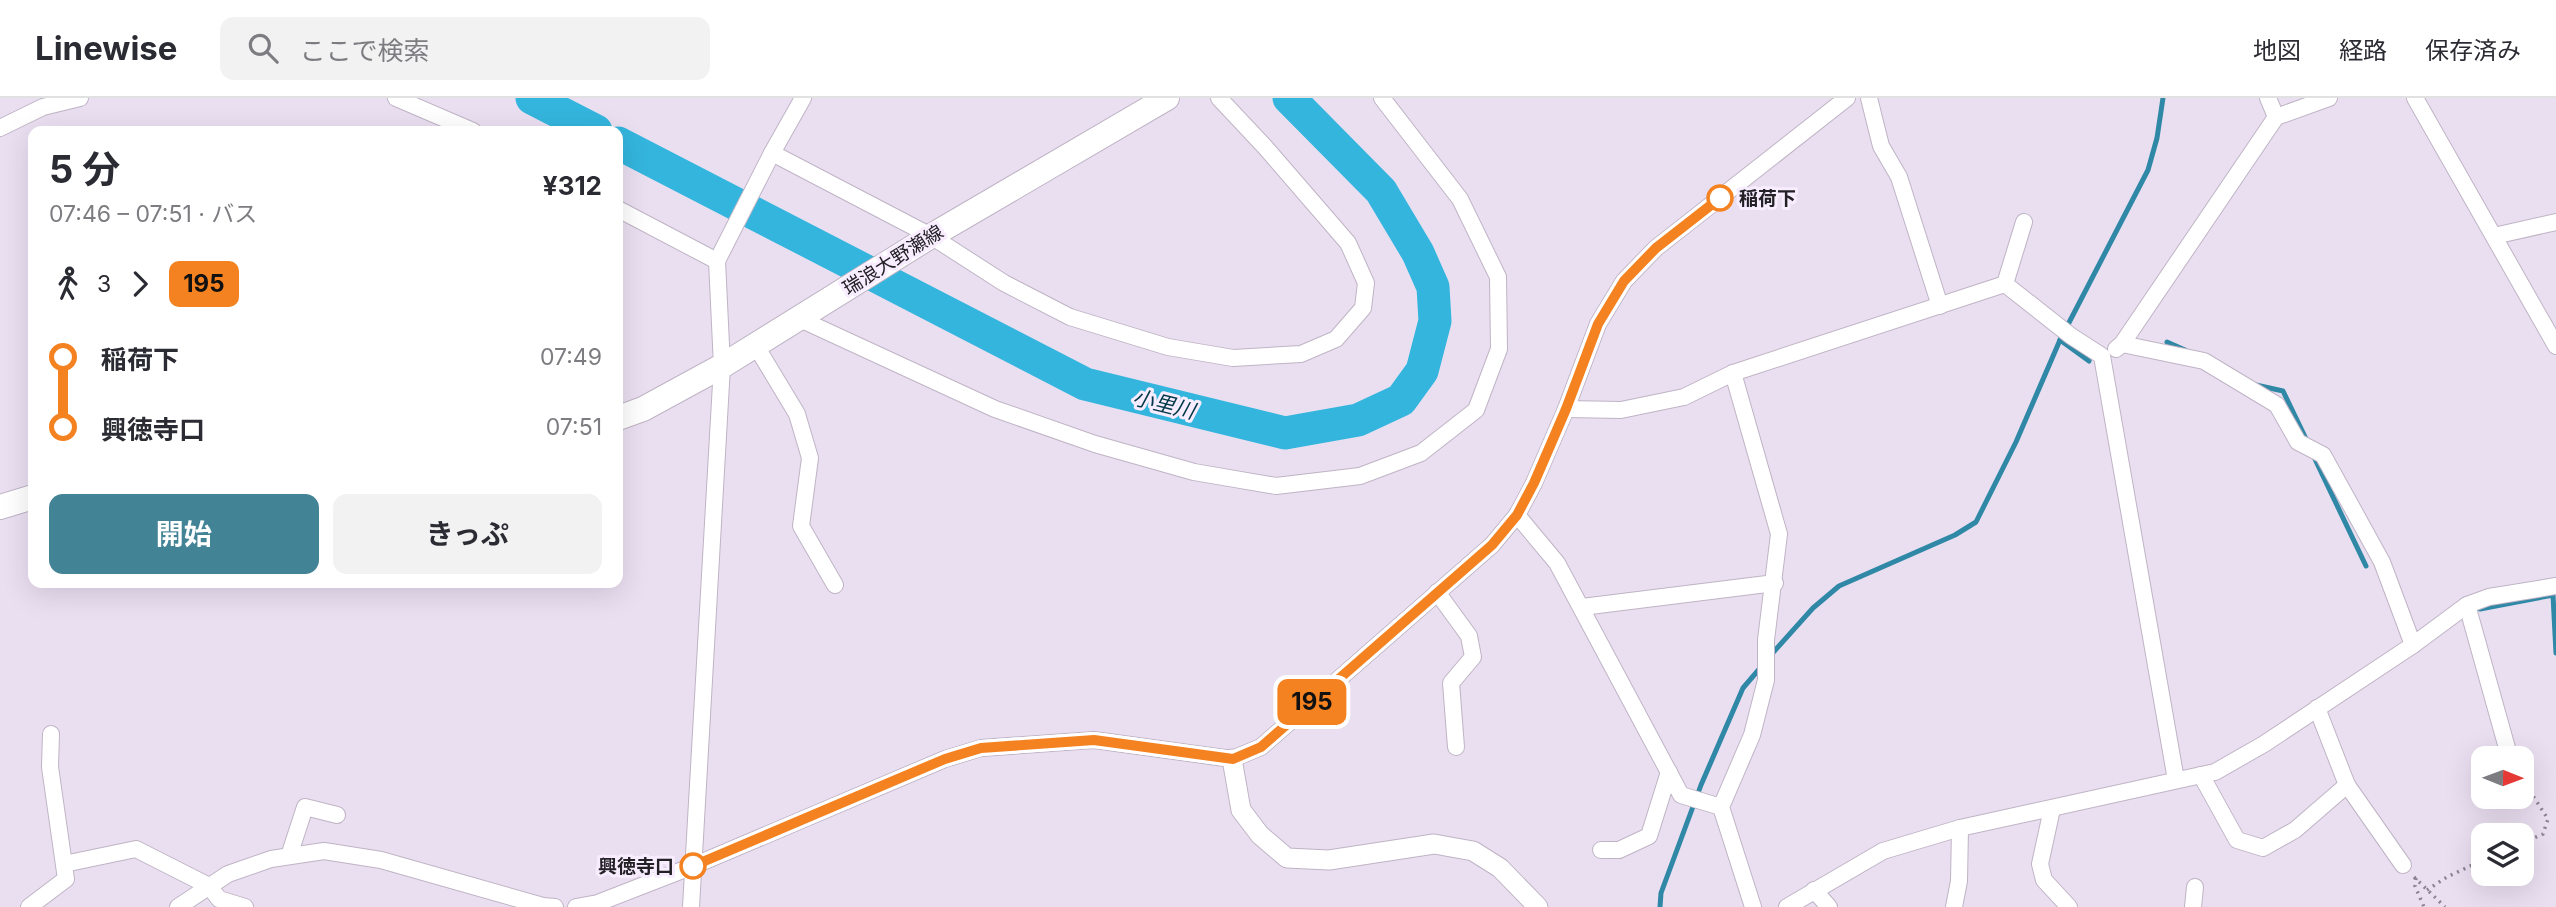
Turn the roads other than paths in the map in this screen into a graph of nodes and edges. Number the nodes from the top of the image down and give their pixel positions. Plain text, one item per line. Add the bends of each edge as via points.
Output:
1 (80, 98) edge
2 (396, 98) edge
3 (803, 98) edge
4 (1167, 98) edge
5 (1219, 98) edge
6 (1847, 98) edge
7 (1869, 98) edge
8 (2268, 98) edge
9 (2329, 98) edge
10 (2434, 98) edge
11 (1385, 99) edge
12 (2417, 102) edge
13 (2276, 117) junction
14 (461, 126) edge
15 (0, 128) edge
16 (772, 153) junction
17 (623, 212) edge
18 (2024, 222) dead end
19 (2556, 222) edge
20 (2494, 236) junction
21 (926, 239) junction
22 (717, 261) junction
23 (2005, 284) junction
24 (1940, 306) junction
25 (806, 315) junction
26 (2123, 344) junction
27 (756, 346) junction
28 (2556, 346) edge
29 (2102, 356) junction
30 (722, 366) junction
31 (1733, 373) junction
32 (1566, 409) junction
33 (623, 416) edge
34 (28, 499) edge
35 (0, 507) edge
36 (1517, 515) junction
37 (1775, 583) junction
38 (835, 586) dead end
39 (2556, 586) edge
40 (1437, 593) junction
41 (2467, 605) junction
42 (1582, 607) junction
43 (2413, 645) junction
44 (2317, 708) junction
45 (51, 734) dead end
46 (2506, 746) edge
47 (1455, 747) dead end
48 (1233, 759) junction
49 (1669, 772) junction
50 (2202, 775) junction
51 (2176, 779) junction
52 (2347, 785) junction
53 (1721, 807) junction
54 (2052, 809) junction
55 (337, 815) dead end
56 (1959, 828) junction
57 (1601, 850) dead end
58 (289, 856) junction
59 (64, 863) junction
60 (2403, 865) road end
61 (693, 866) junction
62 (209, 886) junction
63 (2195, 887) dead end
64 (1814, 890) junction
65 (29, 907) edge
66 (178, 907) edge
67 (245, 907) edge
68 (542, 907) edge
69 (555, 907) edge
70 (576, 907) edge
71 (691, 907) edge
72 (1538, 907) edge
73 (1753, 907) edge
74 (1787, 907) edge
75 (1829, 907) edge
76 (1954, 907) edge
77 (2069, 907) edge
78 (2193, 907) edge

1 - 15 street via 43,107
2 - 14 street
3 - 16 street
4 - 21 main road, 瑞浪大野瀬線
5 - 21 street via 1348,243 1366,283 1363,308 1336,339 1301,354 1233,358 1168,347 1070,317
6 - 32 street via 1656,248 1624,281 1598,324
7 - 24 street via 1881,146 1899,177
8 - 13 street
9 - 13 street
10 - 12 street
11 - 25 street via 1460,199 1498,277 1500,349 1476,410 1421,453 1360,476 1276,486 1194,472 1095,444 995,409
12 - 20 street
13 - 26 street
16 - 21 street
16 - 22 street
17 - 22 street
18 - 23 street
19 - 20 street
20 - 28 street
21 - 25 main road, 瑞浪大野瀬線
22 - 30 street
23 - 24 street
23 - 29 street
24 - 31 street
25 - 27 main road, 瑞浪大野瀬線
26 - 29 street
26 - 43 street via 2204,361 2277,405 2298,442 2323,455 2382,562
27 - 30 main road, 瑞浪大野瀬線
27 - 38 street via 797,414 810,458 801,526
29 - 51 street
30 - 33 main road, 瑞浪大野瀬線
30 - 61 street
31 - 32 street via 1684,397 1621,410
31 - 37 street via 1779,534
32 - 36 street
34 - 35 main road
36 - 40 street via 1492,545
36 - 42 street via 1557,563
37 - 42 street
37 - 53 street via 1766,640 1766,680 1752,735
39 - 41 street
40 - 47 street via 1469,636 1473,657 1451,683
40 - 48 street via 1261,747
41 - 43 street
41 - 46 street
42 - 49 street
43 - 44 street
44 - 50 street via 2227,766
44 - 52 street
45 - 59 street via 50,766
48 - 61 street via 1094,740 981,748
48 - 72 street via 1241,810 1260,835 1287,858 1329,860 1434,844 1472,851 1500,868
49 - 53 street via 1681,795
49 - 57 street via 1649,836 1619,850
50 - 51 street
50 - 52 street via 2237,840 2263,848 2295,830
51 - 54 street
52 - 60 street
53 - 73 street
54 - 56 street
54 - 77 street via 2040,864 2044,880
55 - 58 street via 306,807
56 - 64 street via 1883,851
56 - 76 street
58 - 62 street via 228,874
58 - 68 street via 324,851 381,860
59 - 62 street via 136,849
59 - 65 street via 66,879
61 - 70 street via 598,903
61 - 71 street
62 - 66 street
62 - 67 street via 219,899
63 - 78 street
64 - 74 street
64 - 75 street
68 - 69 street

